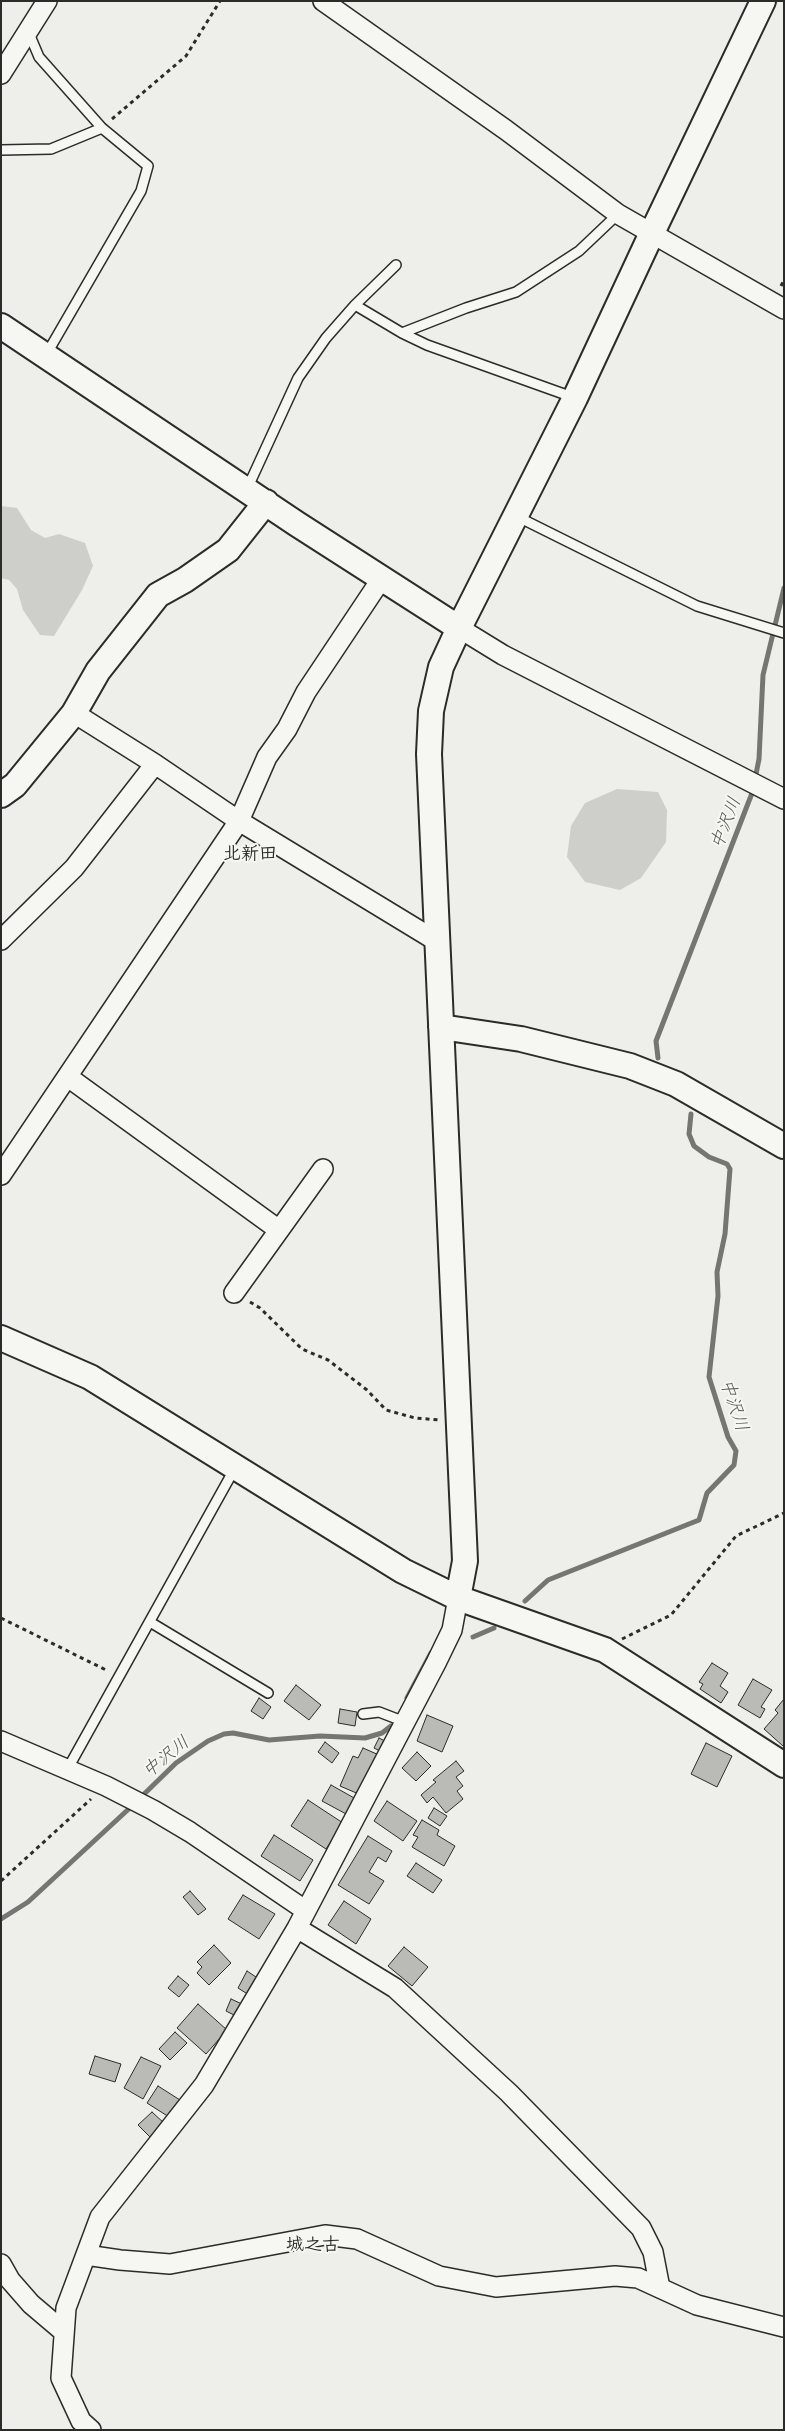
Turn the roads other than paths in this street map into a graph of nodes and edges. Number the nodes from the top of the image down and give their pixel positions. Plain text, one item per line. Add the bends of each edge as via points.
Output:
1 (47, 1) edge
2 (323, 1) edge
3 (763, 1) edge
4 (28, 31) junction
5 (1, 74) edge
6 (102, 128) junction
7 (1, 150) edge
8 (618, 214) junction
9 (650, 235) junction
10 (396, 265) dead end
11 (355, 305) junction
12 (784, 309) edge
13 (1, 326) edge
14 (402, 333) junction
15 (46, 354) junction
16 (575, 398) junction
17 (256, 495) junction
18 (516, 516) junction
19 (382, 578) junction
20 (459, 628) junction
21 (784, 633) edge
22 (74, 713) junction
23 (156, 764) junction
24 (1, 795) edge
25 (784, 799) edge
26 (239, 821) junction
27 (1, 940) edge
28 (438, 942) junction
29 (441, 1027) junction
30 (68, 1077) junction
31 (784, 1146) edge
32 (323, 1169) dead end
33 (1, 1175) edge
34 (279, 1230) junction
35 (234, 1293) road end
36 (1, 1338) edge
37 (236, 1466) junction
38 (458, 1598) junction
39 (150, 1622) junction
40 (268, 1693) dead end
41 (363, 1714) dead end
42 (405, 1722) junction
43 (1, 1741) edge
44 (784, 1765) edge
45 (67, 1770) junction
46 (305, 1910) junction
47 (297, 1928) junction
48 (86, 2255) junction
49 (1, 2264) edge
50 (660, 2288) junction
51 (784, 2327) edge
52 (64, 2332) junction
53 (91, 2430) edge

1 - 4 street
2 - 8 street via 506,130
3 - 9 street
4 - 5 street
4 - 6 lane via 39,57
6 - 7 lane via 52,149
6 - 15 lane via 148,166 141,190
8 - 9 street
8 - 14 lane via 579,251 516,292
9 - 12 street
9 - 16 street
10 - 11 lane
11 - 14 lane
11 - 17 lane via 326,338 298,378
13 - 15 street
14 - 16 lane
15 - 17 street
16 - 18 street
17 - 19 street
17 - 22 street via 228,550 158,596 98,670
18 - 20 street
18 - 21 lane via 697,606
19 - 20 street
19 - 26 street via 306,692 268,757
20 - 25 street via 503,655
20 - 28 street via 441,667 431,711 429,754
22 - 23 street
22 - 24 street via 16,785
23 - 26 street
23 - 27 street via 74,868
26 - 28 street
26 - 30 street
28 - 29 street
29 - 31 street via 522,1039 630,1066 676,1084
29 - 38 street via 465,1561
30 - 33 street
30 - 34 street
32 - 34 street
34 - 35 street
36 - 37 street via 90,1377
37 - 38 street via 403,1571
37 - 39 lane
38 - 42 street via 452,1630
38 - 44 street via 605,1650
39 - 40 lane
39 - 45 lane
41 - 42 lane via 386,1713
42 - 46 street
43 - 45 street
45 - 46 street via 153,1810
46 - 47 street
47 - 48 street via 204,2085 100,2217
47 - 50 street via 395,1988 509,2093 641,2228 653,2252
48 - 50 street via 170,2264 326,2234 357,2239 439,2276 496,2287 616,2276 638,2278
48 - 52 street via 66,2308
49 - 52 street via 30,2304
50 - 51 street via 697,2305
52 - 53 street via 61,2378 81,2421

